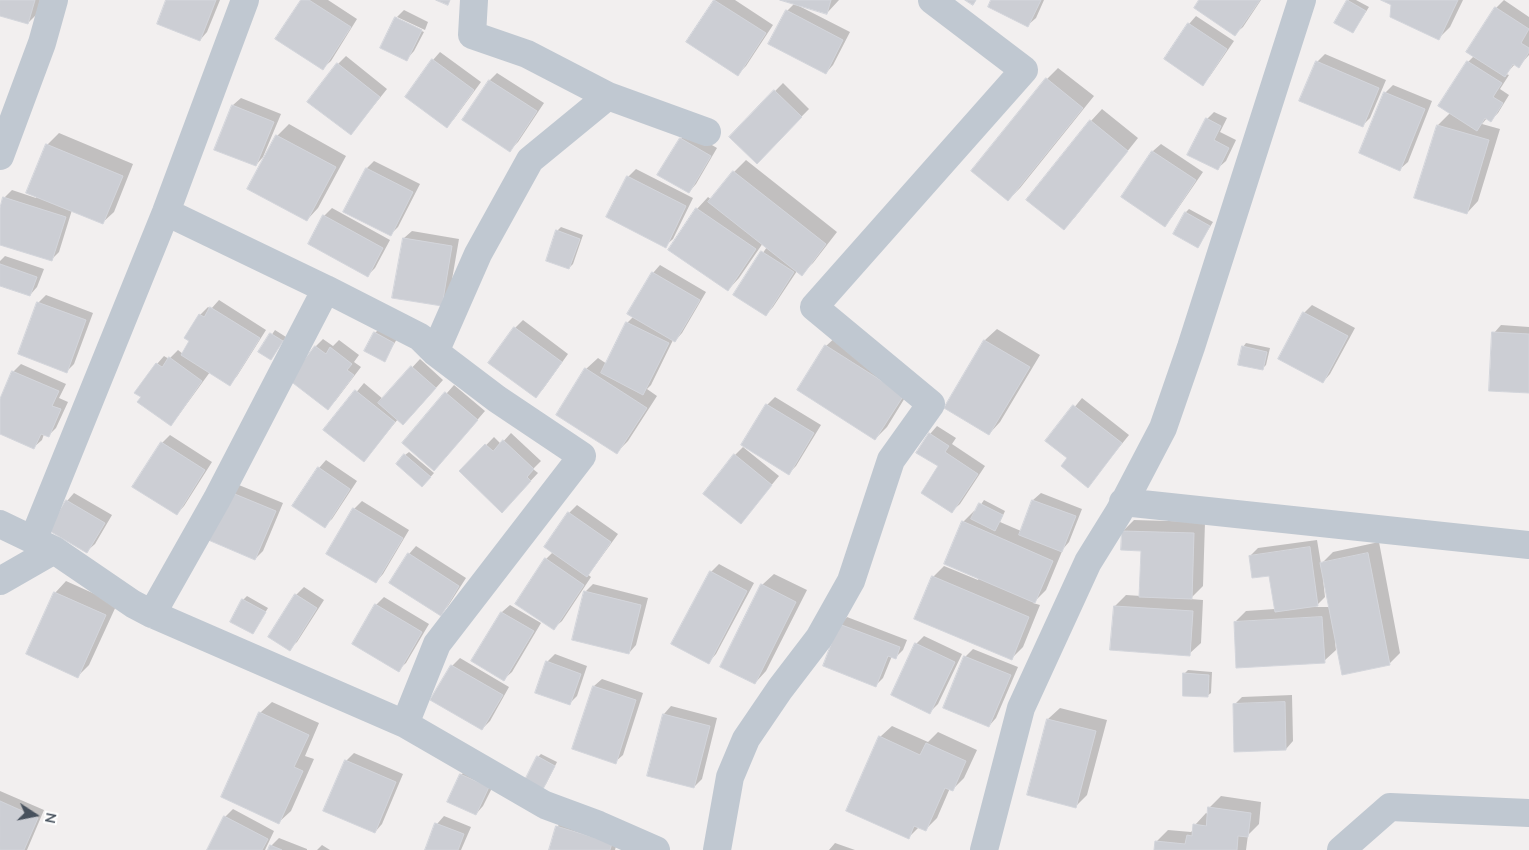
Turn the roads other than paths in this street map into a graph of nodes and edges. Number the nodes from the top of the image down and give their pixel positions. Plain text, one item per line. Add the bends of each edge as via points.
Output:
1 (54, 0) edge
2 (245, 0) edge
3 (474, 0) edge
4 (932, 0) edge
5 (1302, 0) edge
6 (608, 96) junction
7 (707, 132) dead end
8 (0, 156) edge
9 (166, 212) junction
10 (326, 289) junction
11 (435, 352) junction
12 (1124, 502) junction
13 (0, 524) edge
14 (44, 545) junction
15 (1529, 545) edge
16 (0, 581) edge
17 (152, 614) junction
18 (404, 724) junction
19 (1529, 813) edge
20 (656, 850) edge
21 (717, 850) edge
22 (984, 850) edge
23 (1340, 850) edge

1 - 8 street via 42,43
2 - 9 street
3 - 6 street via 472,35 527,54
4 - 21 street via 1024,70 814,307 931,404 891,460 851,581 820,638 746,739 730,777
5 - 12 street via 1163,428
6 - 7 street
6 - 11 street via 530,160 478,254
9 - 10 street
9 - 14 street
10 - 11 street via 420,337
10 - 17 street via 217,499
11 - 18 street via 497,399 582,456 437,644
12 - 15 street
12 - 22 street via 1088,562 1021,708
13 - 14 street
14 - 16 street
14 - 17 street
17 - 18 street
18 - 20 street via 545,805
19 - 23 street via 1390,807

